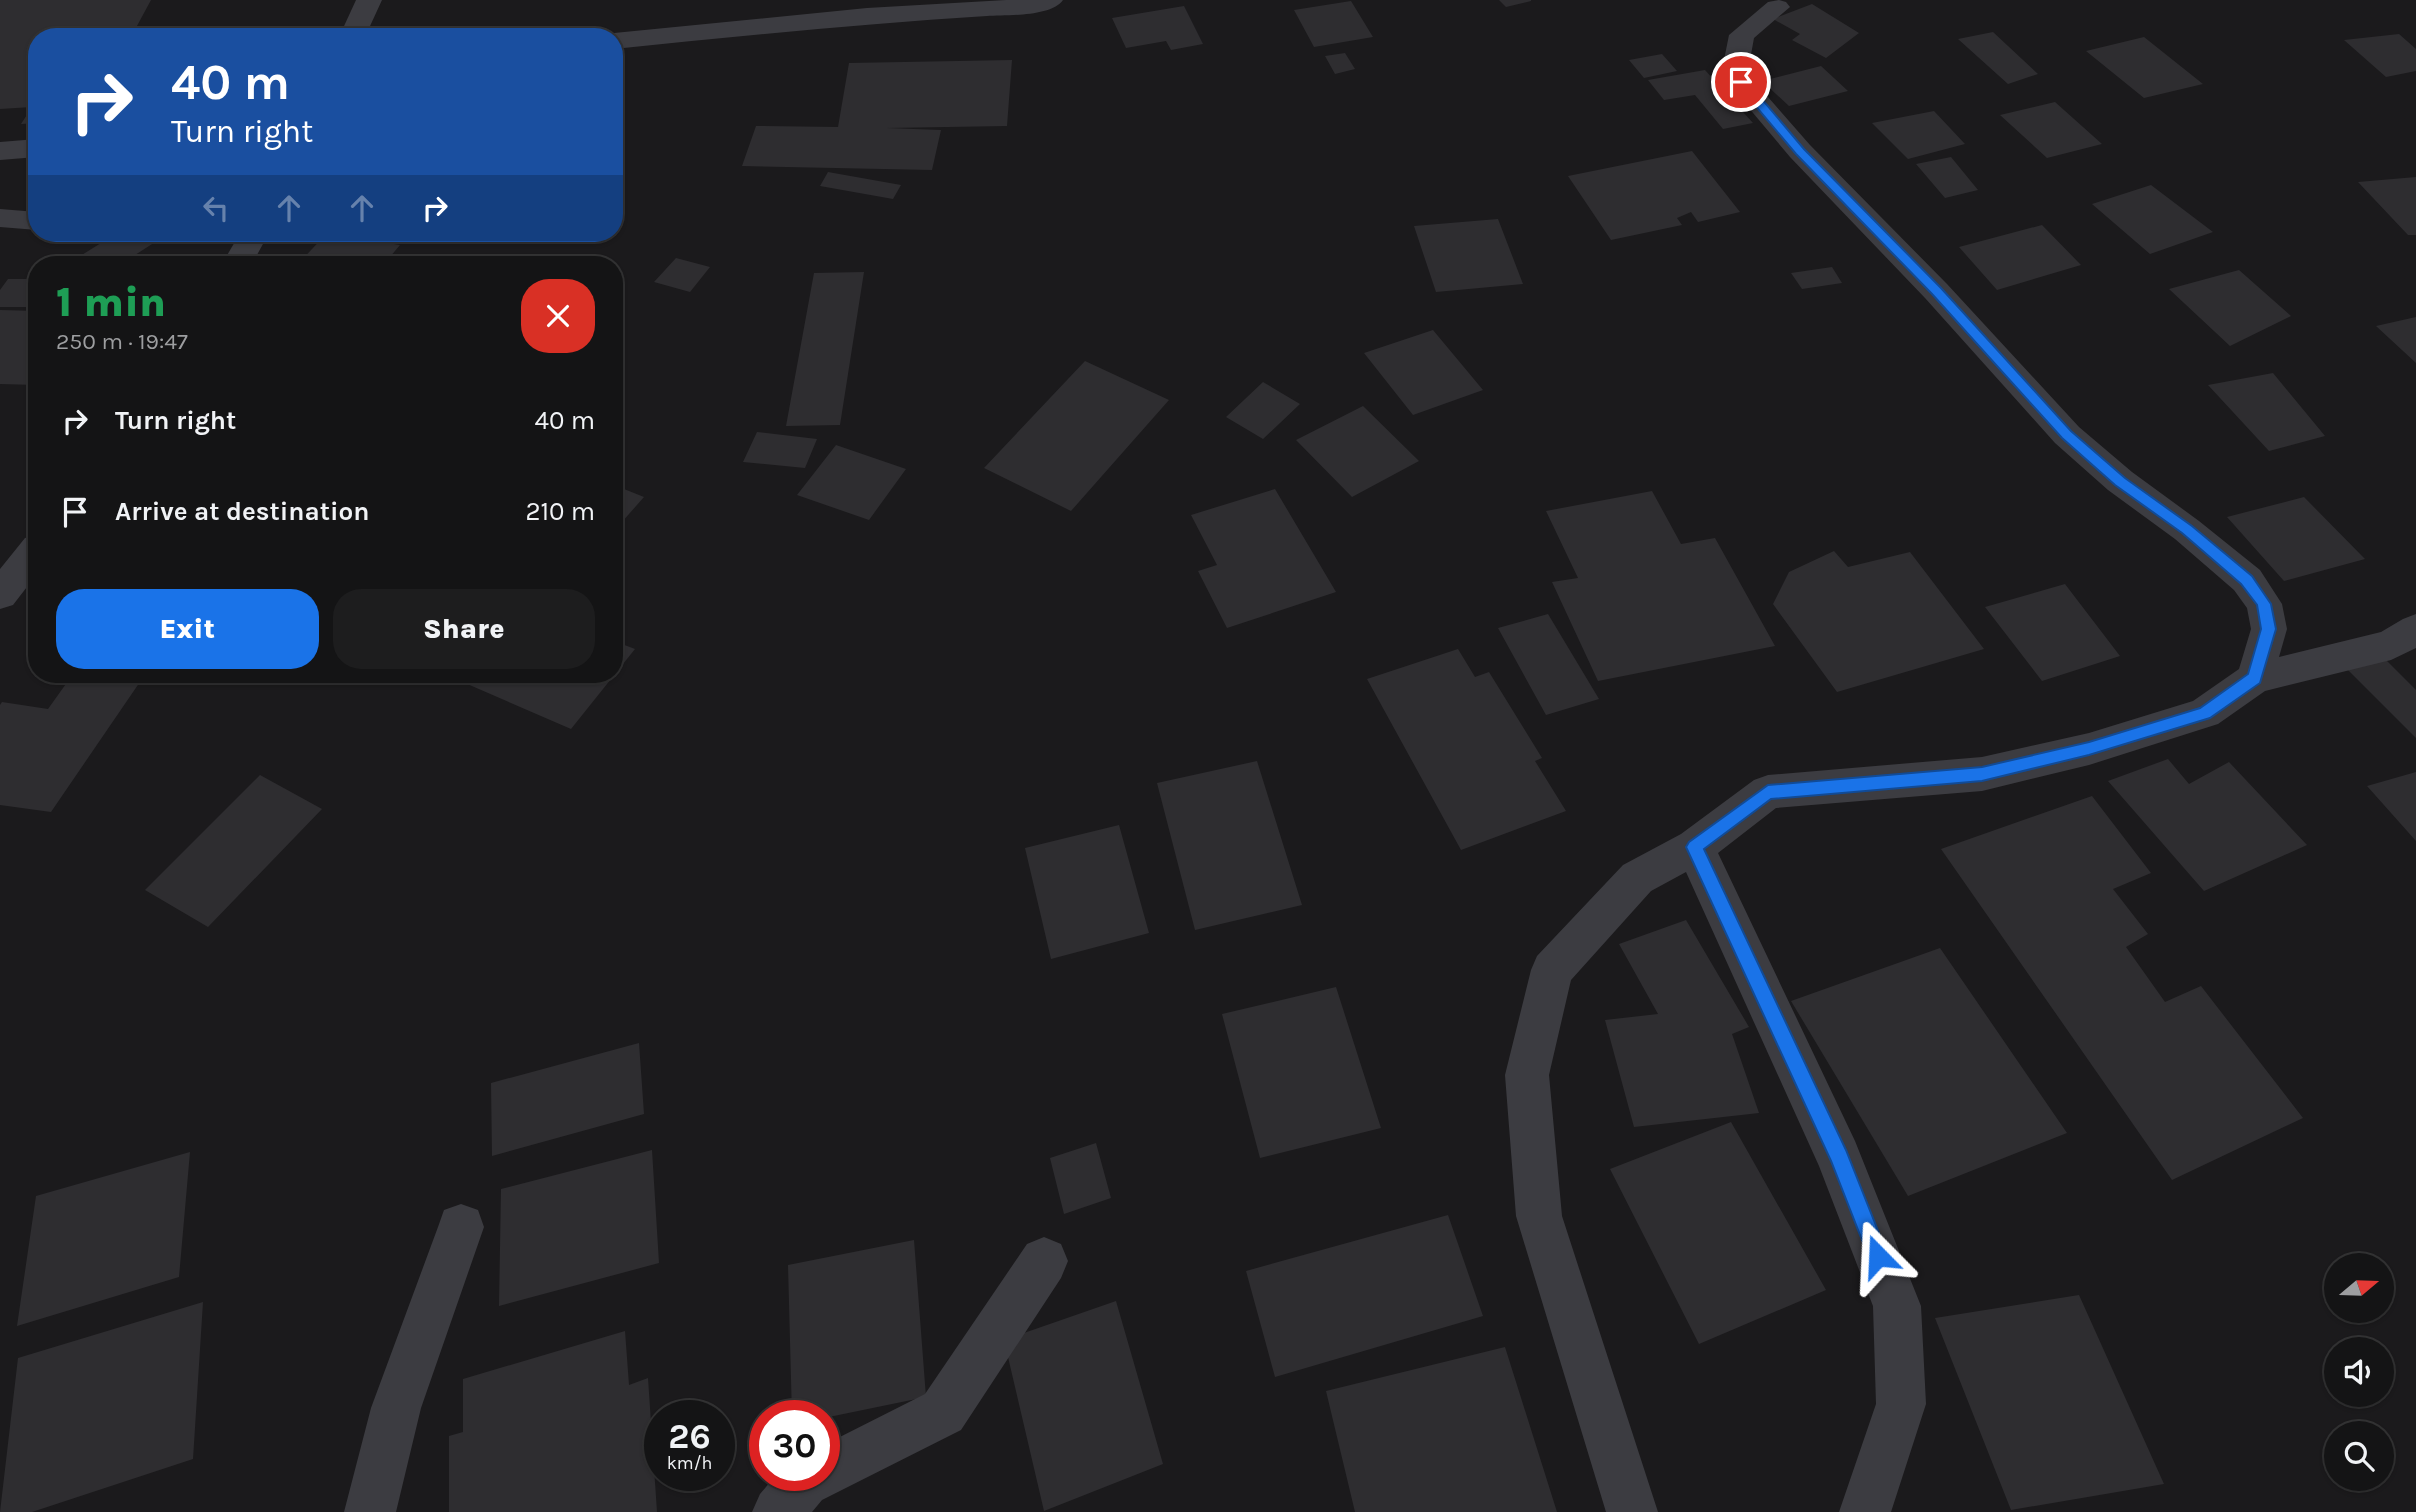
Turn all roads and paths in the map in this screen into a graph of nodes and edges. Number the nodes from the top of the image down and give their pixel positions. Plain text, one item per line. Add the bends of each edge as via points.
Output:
1 (369, 0) edge
2 (1050, 0) edge
3 (1777, 7) dead end
4 (356, 28) edge
5 (623, 40) edge
6 (28, 149) edge
7 (0, 151) edge
8 (0, 218) edge
9 (28, 220) edge
10 (28, 559) edge
11 (0, 595) edge
12 (2416, 629) edge
13 (2255, 678) junction
14 (1695, 847) junction
15 (461, 1227) dead end
16 (1044, 1261) dead end
17 (840, 1464) edge
18 (796, 1491) edge
19 (370, 1512) edge
20 (778, 1512) edge
21 (1632, 1512) edge
22 (1865, 1512) edge

1 - 4 street
2 - 5 street via 1032,6 867,16
3 - 13 street via 1742,35 1737,60 1741,82 2067,435 2246,580 2264,604 2269,629
6 - 7 street
8 - 9 street
10 - 11 street
12 - 13 street via 2391,645
13 - 14 street via 2205,713 1982,774 1768,792
14 - 21 street via 1636,878 1552,970 1527,1075 1539,1216
14 - 22 street via 1839,1157 1897,1306 1901,1404
15 - 19 street via 396,1408
16 - 17 street via 943,1412
18 - 20 street

